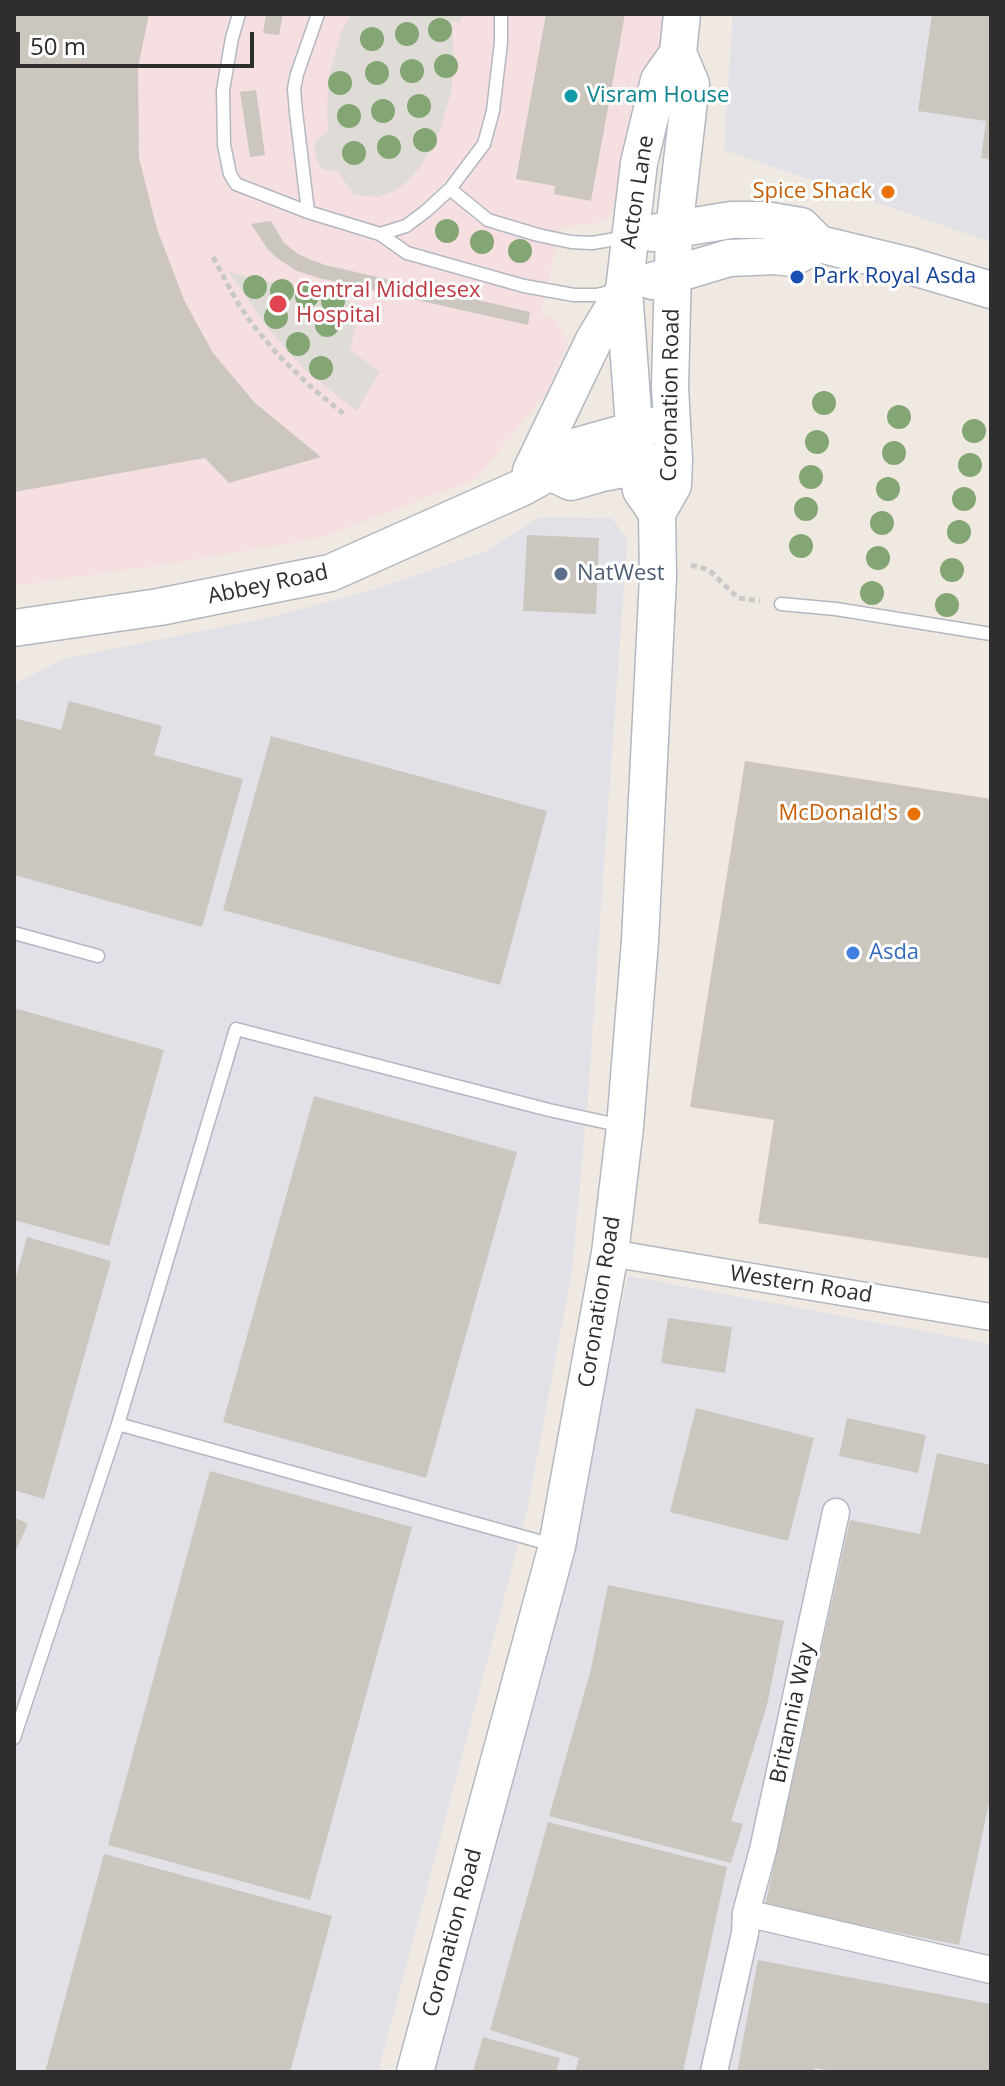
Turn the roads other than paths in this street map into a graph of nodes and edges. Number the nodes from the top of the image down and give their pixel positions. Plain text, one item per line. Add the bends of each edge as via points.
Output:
1 (239, 14) edge
2 (318, 14) edge
3 (501, 14) edge
4 (682, 14) edge
5 (678, 53) junction
6 (450, 189) junction
7 (308, 212) junction
8 (674, 230) junction
9 (380, 234) junction
10 (629, 237) junction
11 (819, 244) junction
12 (673, 274) junction
13 (624, 290) junction
14 (991, 290) edge
15 (672, 422) junction
16 (634, 430) junction
17 (674, 459) junction
18 (637, 467) junction
19 (536, 479) junction
20 (657, 513) junction
21 (781, 604) road end
22 (14, 628) edge
23 (991, 634) edge
24 (14, 933) edge
25 (98, 956) dead end
26 (625, 1127) junction
27 (610, 1253) junction
28 (991, 1317) edge
29 (118, 1424) junction
30 (836, 1512) dead end
31 (557, 1546) junction
32 (14, 1738) edge
33 (746, 1913) junction
34 (991, 1970) edge
35 (415, 2072) edge
36 (714, 2072) edge

1 - 7 lane via 223,90 230,174 236,184
2 - 7 lane via 294,89
3 - 6 lane via 493,111 484,144
4 - 5 street, Acton Lane
5 - 8 street, Acton Lane via 691,84
5 - 10 street, Acton Lane via 659,80 639,163
6 - 9 lane via 406,226
6 - 10 lane via 488,220 538,235 592,243
7 - 9 lane
8 - 10 street
8 - 11 street via 765,220 801,226
8 - 12 street, Acton Lane
9 - 13 lane via 407,253 524,286 574,295
10 - 13 street, Acton Lane
11 - 12 street via 792,258 729,258
11 - 14 street
12 - 13 street
12 - 15 street, Coronation Road
13 - 16 street, Coronation Road
13 - 19 street via 587,354
15 - 16 street, Abbey Road
15 - 17 street, Coronation Road
16 - 18 street, Coronation Road
16 - 19 street, Abbey Road via 563,450
17 - 18 street
17 - 20 street, Coronation Road via 673,485
18 - 19 street via 571,482
18 - 20 street, Coronation Road via 641,490
19 - 22 street, Abbey Road via 330,573 159,607
20 - 26 street, Coronation Road via 640,941
21 - 23 lane
24 - 25 lane
26 - 27 street, Coronation Road
26 - 29 lane via 236,1029
27 - 28 street, Western Road
27 - 31 street, Coronation Road
29 - 31 lane
29 - 32 lane
30 - 33 street, Britannia Way
31 - 35 street, Coronation Road
33 - 34 street
33 - 36 street, Britannia Way

